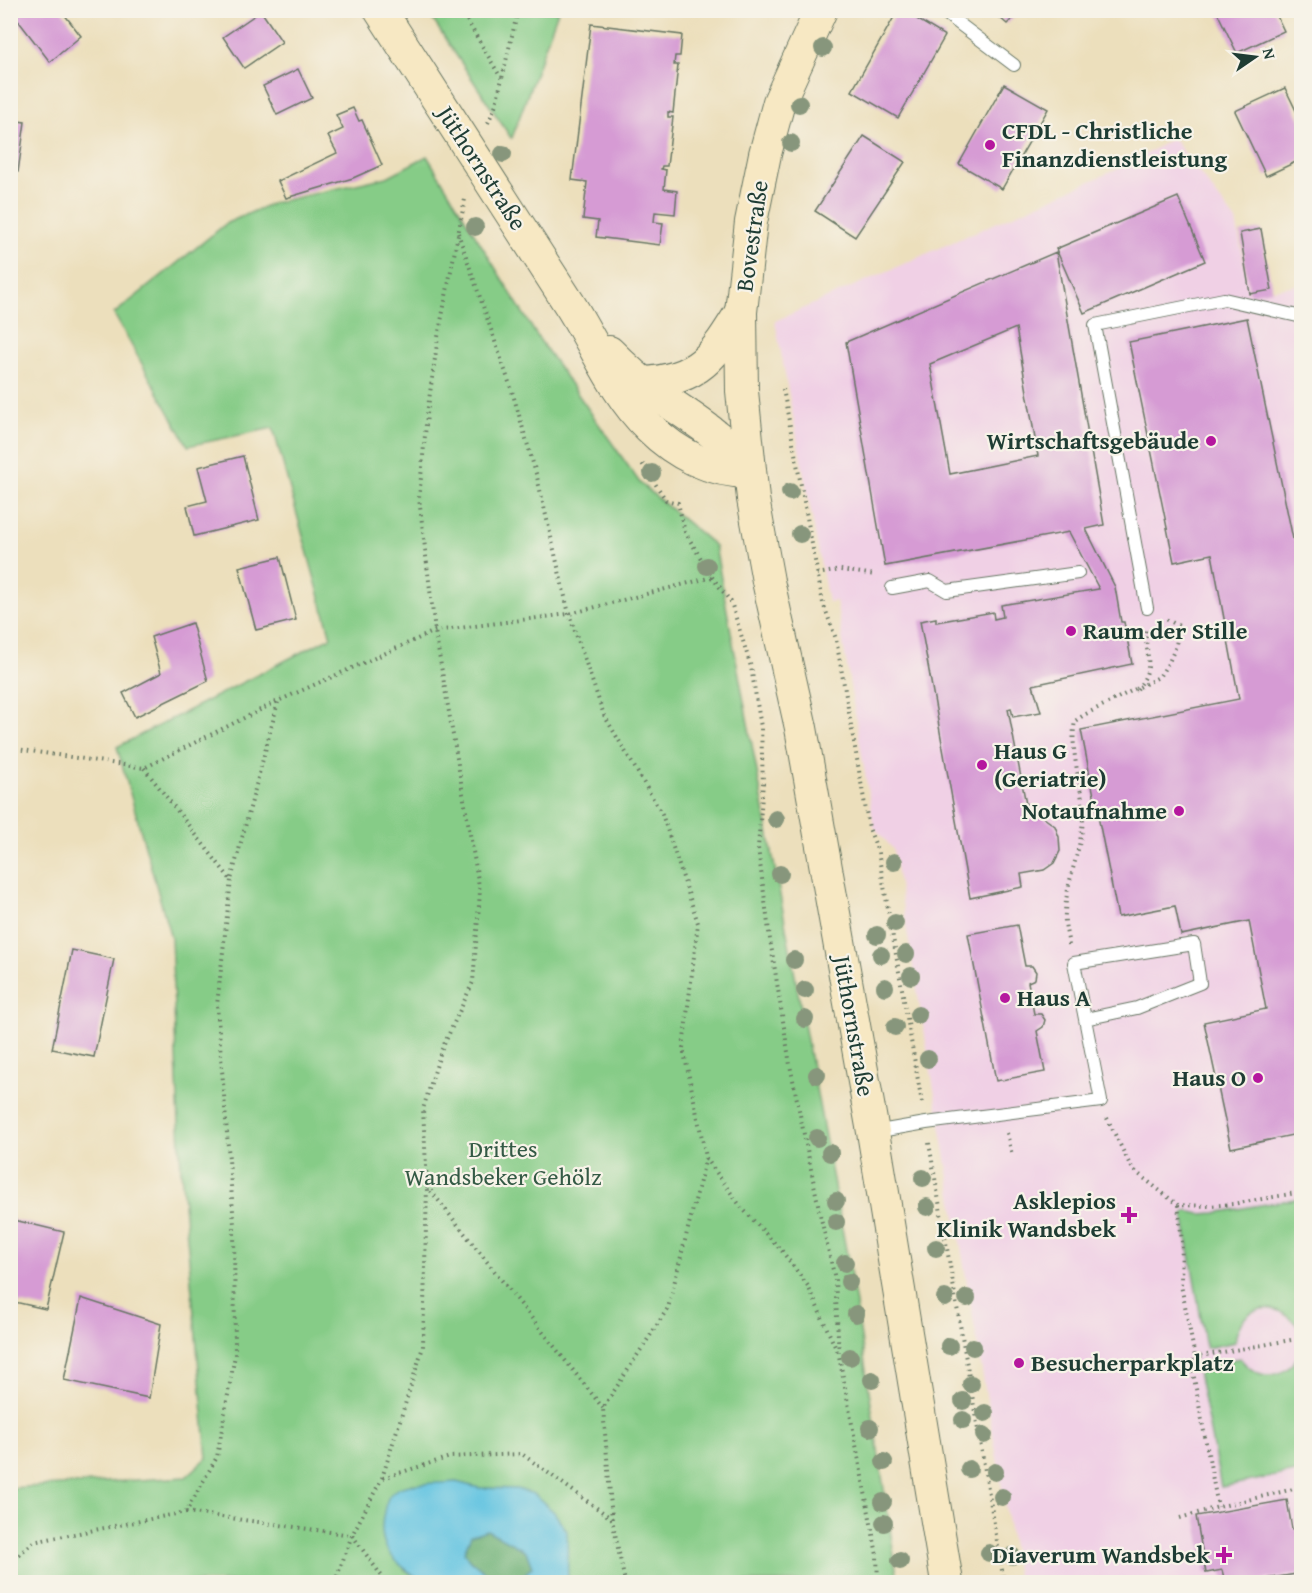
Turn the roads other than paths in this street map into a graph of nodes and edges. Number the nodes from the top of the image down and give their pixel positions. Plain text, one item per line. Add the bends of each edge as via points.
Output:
1 (380, 10) edge
2 (821, 10) edge
3 (941, 10) edge
4 (1014, 65) dead end
5 (741, 312) junction
6 (1302, 317) edge
7 (583, 325) junction
8 (643, 383) junction
9 (750, 472) junction
10 (1078, 573) dead end
11 (892, 588) road end
12 (1146, 608) road end
13 (1085, 1018) junction
14 (873, 1132) junction
15 (947, 1582) edge

1 - 7 main road, Jüthornstraße
2 - 5 main road, Bovestraße via 779,102 770,133 751,222
3 - 4 lane
5 - 8 main road via 724,340 702,364 676,379
5 - 9 main road, Bovestraße via 742,391
6 - 12 lane via 1224,299 1095,324
7 - 8 main road, Jüthornstraße
7 - 9 main road, Jüthornstraße via 627,402 668,445 701,463
8 - 9 main road, Jüthornstraße via 723,442
9 - 14 main road, Jüthornstraße via 768,581 801,728
10 - 11 lane via 947,591 930,581
13 - 13 lane via 1137,1008 1200,983 1194,944 1074,963
13 - 14 lane via 1101,1101
14 - 15 main road, Jüthornstraße

